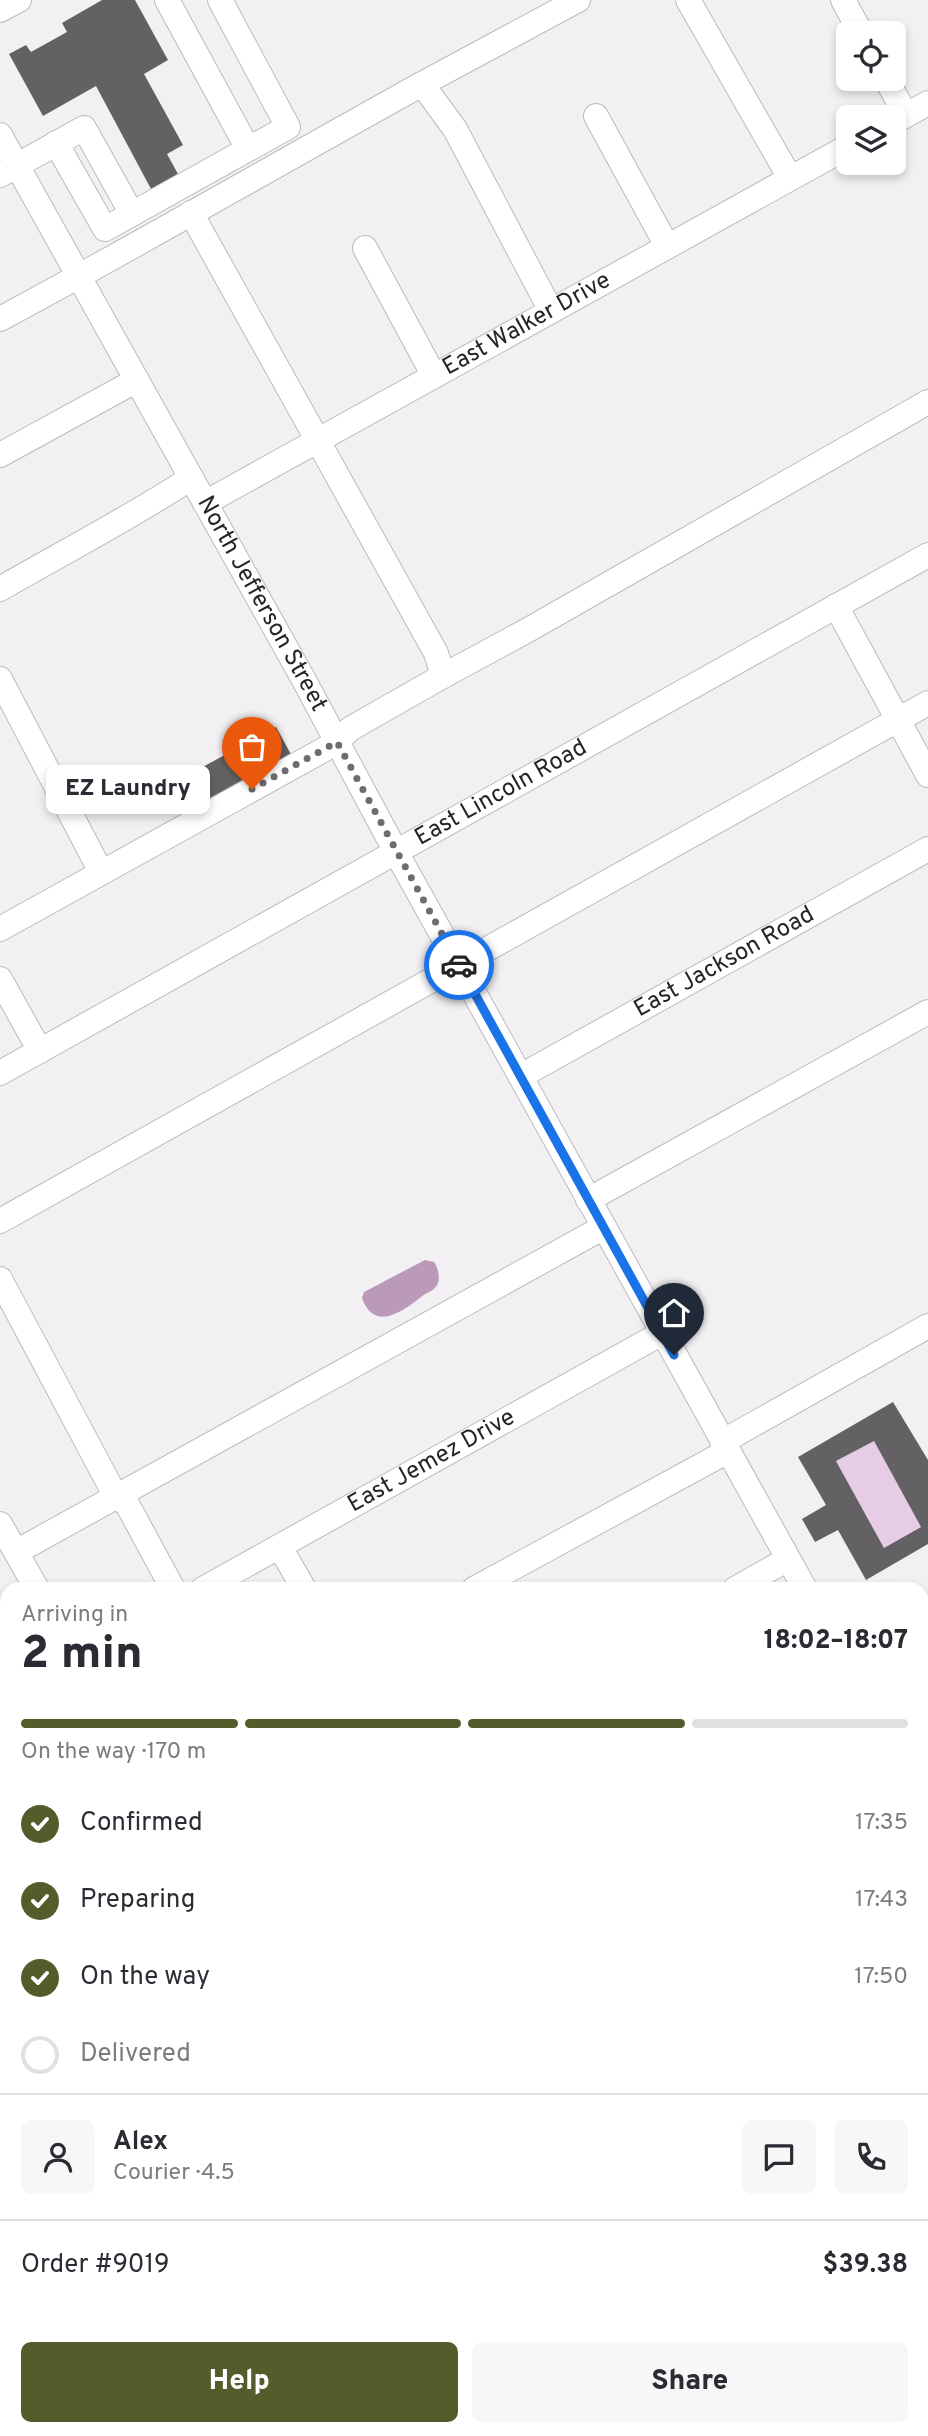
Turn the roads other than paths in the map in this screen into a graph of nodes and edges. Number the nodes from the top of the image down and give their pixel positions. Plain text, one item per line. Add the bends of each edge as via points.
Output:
1 (19, 0) edge
2 (167, 0) edge
3 (220, 0) edge
4 (578, 0) edge
5 (688, 0) edge
6 (843, 0) edge
7 (0, 10) edge
8 (854, 21) edge
9 (422, 84) junction
10 (928, 103) edge
11 (906, 115) edge
12 (596, 116) dead end
13 (0, 135) edge
14 (56, 144) junction
15 (248, 149) junction
16 (836, 153) edge
17 (9, 170) edge
18 (790, 178) junction
19 (191, 213) junction
20 (132, 214) junction
21 (667, 246) junction
22 (365, 248) dead end
23 (80, 277) junction
24 (551, 311) junction
25 (0, 319) edge
26 (434, 376) junction
27 (137, 380) junction
28 (928, 402) edge
29 (319, 440) junction
30 (0, 455) edge
31 (191, 478) junction
32 (205, 503) junction
33 (928, 555) edge
34 (0, 589) edge
35 (836, 606) junction
36 (443, 676) junction
37 (0, 679) edge
38 (928, 703) edge
39 (898, 720) junction
40 (337, 742) junction
41 (928, 775) edge
42 (928, 849) edge
43 (396, 852) junction
44 (101, 872) junction
45 (0, 929) edge
46 (459, 966) junction
47 (0, 979) edge
48 (928, 1012) edge
49 (40, 1051) junction
50 (0, 1073) edge
51 (521, 1076) junction
52 (589, 1200) junction
53 (0, 1221) edge
54 (604, 1227) junction
55 (0, 1279) edge
56 (928, 1326) edge
57 (662, 1333) junction
58 (725, 1446) junction
59 (116, 1497) junction
60 (0, 1524) edge
61 (280, 1547) junction
62 (16, 1552) junction
63 (788, 1559) junction
64 (33, 1582) edge
65 (169, 1582) edge
66 (216, 1582) edge
67 (300, 1582) edge
68 (486, 1582) edge
69 (747, 1582) edge
70 (801, 1582) edge

1 - 7 street
2 - 15 street
3 - 15 street via 288,127
4 - 9 street
5 - 18 street
6 - 8 street
9 - 19 street
9 - 24 street via 456,129
10 - 11 street
12 - 21 street
13 - 17 street, North Jefferson Street
14 - 17 street
14 - 20 street via 105,229
14 - 20 street via 84,128
15 - 20 street
16 - 18 street, East Walker Drive
17 - 23 street, North Jefferson Street
18 - 21 street, East Walker Drive
19 - 23 street
19 - 29 street
21 - 24 street, East Walker Drive
22 - 26 street
23 - 25 street
23 - 27 street, North Jefferson Street
24 - 26 street, East Walker Drive
26 - 29 street, East Walker Drive
27 - 30 street
27 - 31 street, North Jefferson Street
28 - 36 street
29 - 32 street, East Walker Drive
29 - 36 street via 436,653
31 - 32 street, North Jefferson Street
31 - 34 street
32 - 40 street, North Jefferson Street
33 - 35 street, East Lincoln Road
35 - 39 street
35 - 43 street, East Lincoln Road
36 - 40 street via 350,729
37 - 44 street
38 - 39 street
39 - 41 street
39 - 46 street
40 - 43 street, North Jefferson Street
40 - 44 street
42 - 51 street, East Jackson Road
43 - 46 street, North Jefferson Street
43 - 49 street, East Lincoln Road
44 - 45 street
46 - 51 street, North Jefferson Street
46 - 53 street
47 - 49 street
48 - 52 street
49 - 50 street, East Lincoln Road
51 - 52 street, North Jefferson Street
52 - 54 street, North Jefferson Street
54 - 57 street, North Jefferson Street
54 - 59 street
55 - 59 street
56 - 58 street
57 - 58 street, North Jefferson Street
57 - 61 street, East Jemez Drive
58 - 63 street, North Jefferson Street
58 - 68 street
59 - 62 street
59 - 65 street via 127,1504
60 - 62 street
61 - 66 street, East Jemez Drive
61 - 67 street
62 - 64 street
63 - 69 street
63 - 70 street, North Jefferson Street

